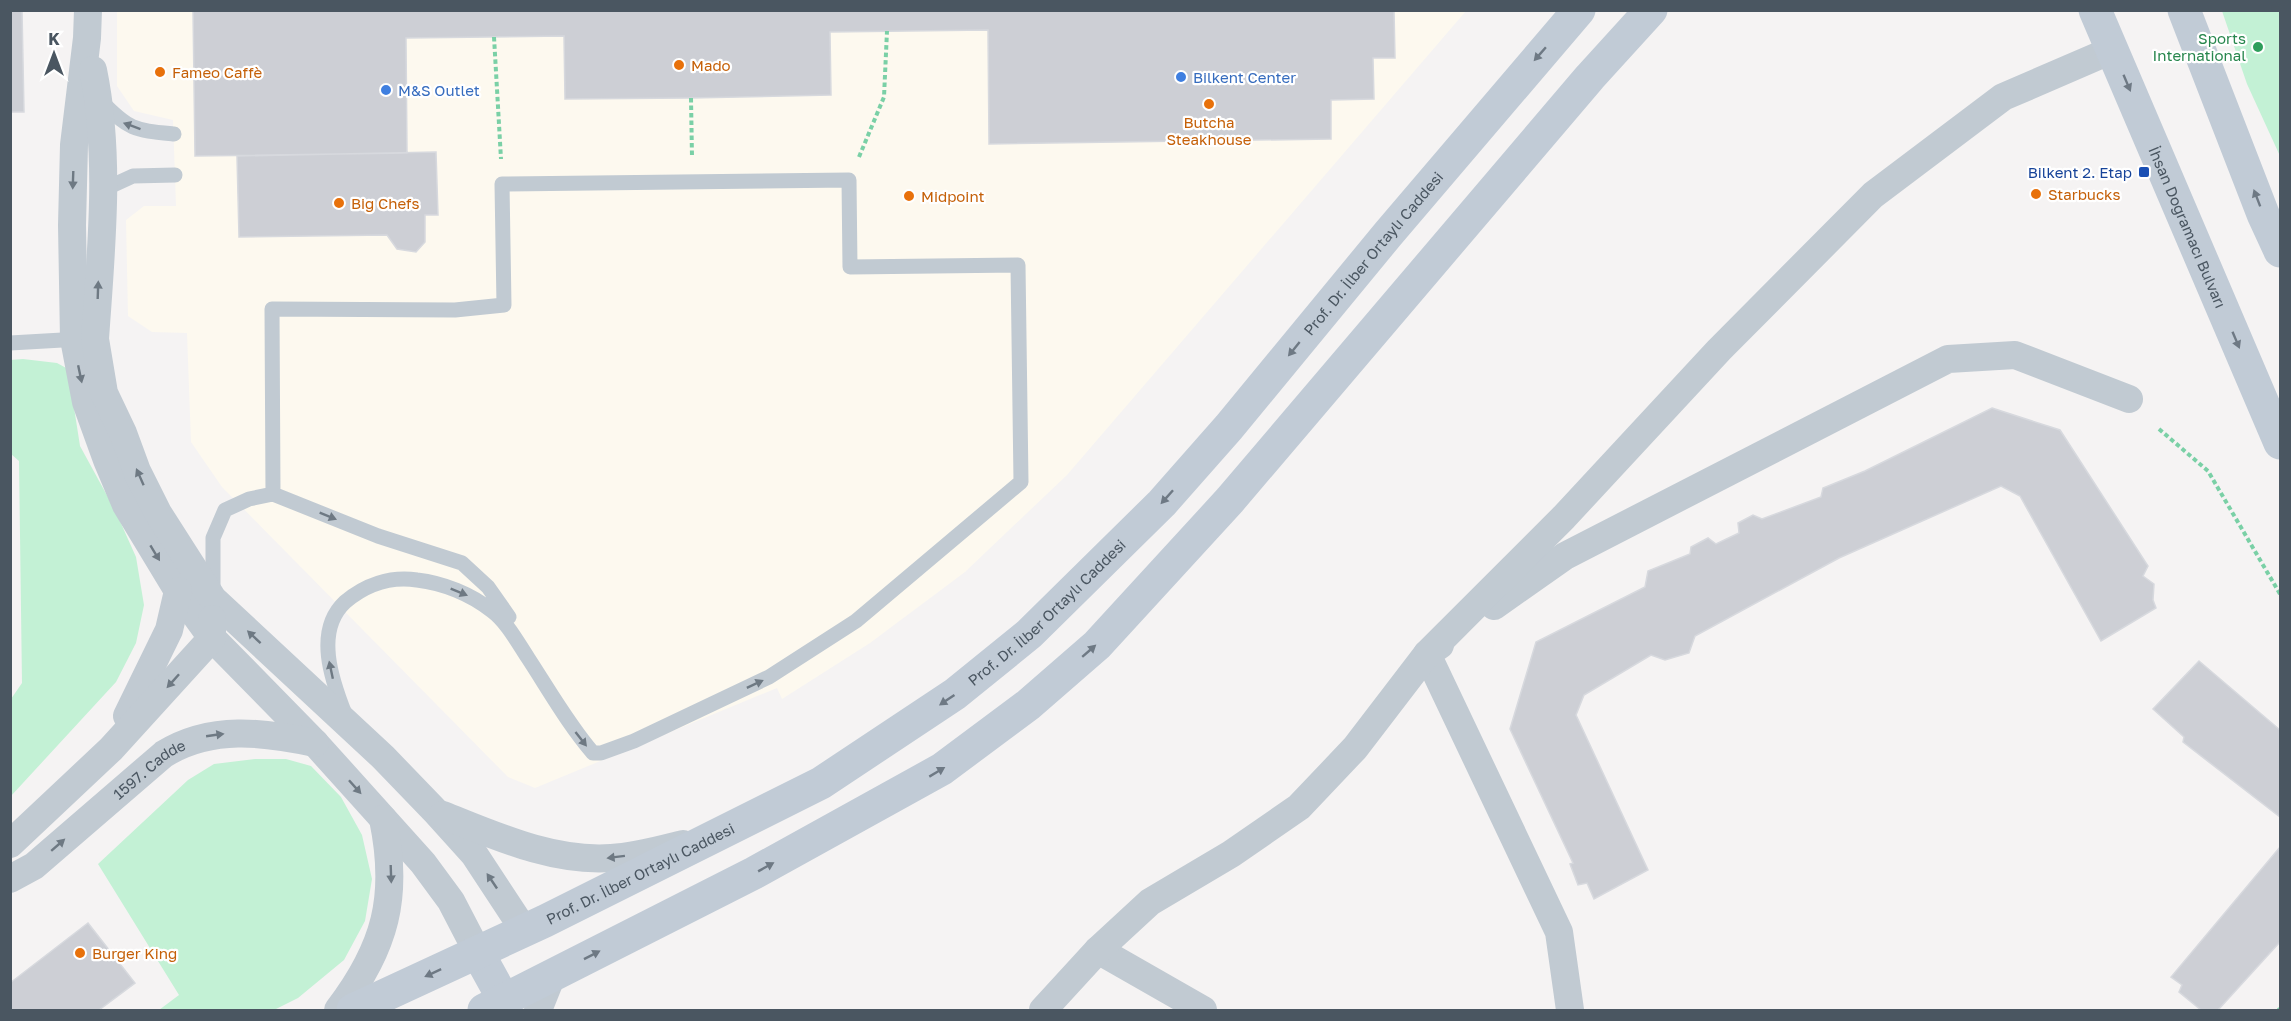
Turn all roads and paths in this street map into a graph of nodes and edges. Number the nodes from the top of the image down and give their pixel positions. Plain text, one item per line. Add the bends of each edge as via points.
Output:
1 (1579, 10) edge
2 (1651, 10) edge
3 (2095, 10) edge
4 (2184, 10) edge
5 (87, 24) edge
6 (887, 31) dead end
7 (495, 37) dead end
8 (2112, 50) junction
9 (691, 98) dead end
10 (99, 99) junction
11 (174, 134) dead end
12 (74, 145) junction
13 (102, 167) junction
14 (175, 175) dead end
15 (133, 176) junction
16 (849, 180) junction
17 (693, 182) junction
18 (502, 184) junction
19 (101, 207) junction
20 (2280, 251) edge
21 (84, 339) junction
22 (10, 343) edge
23 (2129, 399) dead end
24 (2159, 429) dead end
25 (2280, 443) edge
26 (273, 494) junction
27 (178, 591) junction
28 (2280, 594) edge
29 (213, 599) junction
30 (512, 634) junction
31 (212, 638) junction
32 (1427, 654) junction
33 (349, 726) junction
34 (315, 744) junction
35 (111, 749) junction
36 (437, 813) junction
37 (382, 817) junction
38 (714, 836) junction
39 (10, 843) edge
40 (10, 879) edge
41 (524, 930) junction
42 (1098, 950) junction
43 (478, 953) junction
44 (552, 975) junction
45 (494, 1005) edge
46 (338, 1011) edge
47 (353, 1011) edge
48 (538, 1011) edge
49 (1043, 1011) edge
50 (1203, 1011) edge
51 (1570, 1011) edge

1 -> 38 street, Prof. Dr. İlber Ortaylı Caddesi via 1229,428 1162,503 1045,619 955,694 830,777
44 -> 2 street via 754,873 942,770 1028,705 1097,645 1230,500
3 - 8 street, İhsan Doğramacı Bulvarı
20 -> 4 street
5 - 10 street
5 - 12 street
6 - 16 path via 884,96
7 - 18 path
8 -> 25 street, İhsan Doğramacı Bulvarı
8 - 32 street via 2003,96 1873,195
9 - 17 path
11 -> 10 lane via 124,125
10 - 13 street
12 - 13 street
12 -> 21 street via 72,225
13 - 15 lane
13 - 19 street
14 - 15 lane
15 - 19 lane via 109,187
16 - 17 lane
30 -> 16 lane via 578,735 593,753 601,753 779,671 856,621 1021,482 1018,265 850,267
17 - 18 lane
18 - 26 lane via 504,305 455,310 272,309
21 -> 19 street
21 - 22 lane
21 -> 27 street via 86,402 107,460 126,505
29 -> 21 street via 140,478
23 - 32 street via 2015,355 1948,359 1565,555
24 - 28 path via 2208,471
26 - 29 lane via 225,510 213,538
26 -> 30 lane via 378,536 462,563 488,587 510,618
27 - 31 street
27 - 35 street via 169,630
29 - 31 street
33 -> 29 street
33 -> 30 lane via 335,689 329,638 332,620 356,593 387,580 430,581 473,598 494,612
31 - 34 street
31 -> 35 street
32 - 42 street via 1354,748 1299,807 1232,854 1150,902
32 - 51 street via 1559,932
33 - 36 street
34 -> 37 street
40 -> 34 street, 1597. Cadde via 34,866 177,746 222,734 255,734
35 - 39 street
38 -> 36 street via 640,854 587,858 517,844
41 -> 36 street via 474,854
37 - 43 street via 451,902
37 -> 46 street via 392,876 387,911 371,959
38 - 41 street, Prof. Dr. İlber Ortaylı Caddesi
41 - 43 street, Prof. Dr. İlber Ortaylı Caddesi
41 - 44 street
42 - 49 street
42 - 50 street
43 - 45 street
43 -> 47 street, Prof. Dr. İlber Ortaylı Caddesi
44 - 45 street
44 - 48 street

